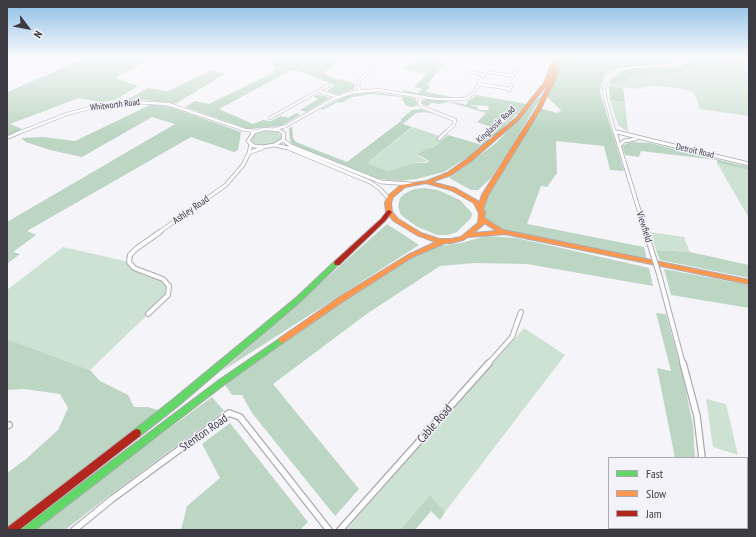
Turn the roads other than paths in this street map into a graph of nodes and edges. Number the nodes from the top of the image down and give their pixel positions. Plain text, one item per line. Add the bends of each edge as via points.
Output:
1 (359, 82) edge
2 (546, 82) edge
3 (552, 82) edge
4 (607, 82) edge
5 (331, 84) dead end
6 (479, 84) joint
7 (516, 85) dead end
8 (319, 91) junction
9 (360, 91) junction
10 (337, 97) junction
11 (422, 97) junction
12 (270, 118) dead end
13 (286, 126) junction
14 (613, 126) junction
15 (275, 129) junction
16 (245, 130) junction
17 (258, 131) junction
18 (282, 132) junction
19 (615, 132) junction
20 (249, 136) junction
21 (9, 137) dead end
22 (636, 137) junction
23 (640, 138) junction
24 (439, 139) dead end
25 (283, 140) junction
26 (251, 144) junction
27 (274, 145) junction
28 (619, 146) junction
29 (263, 147) junction
30 (249, 154) junction
31 (749, 164) edge
32 (426, 182) junction
33 (411, 184) junction
34 (389, 199) junction
35 (480, 209) junction
36 (388, 212) junction
37 (482, 219) junction
38 (505, 232) junction
39 (469, 235) junction
40 (444, 241) junction
41 (749, 282) edge
42 (521, 312) dead end
43 (148, 314) dead end
44 (702, 457) edge
45 (11, 530) edge
46 (27, 530) edge
47 (74, 530) edge
48 (328, 530) edge
49 (340, 530) edge

1 - 9 street
2 - 32 main road, Kinglassie Road via 536,97 503,132 449,174
3 - 35 main road, Kinglassie Road via 539,108 485,195
4 - 14 street, Viewfield via 604,92
5 - 8 street
6 - 7 street via 509,90 512,84
6 - 11 street via 472,95 465,99
8 - 10 street
8 - 12 street
9 - 10 street
9 - 11 street via 385,91
10 - 13 street
11 - 24 street via 419,104 422,107 455,120 454,125
13 - 15 street
13 - 18 street
14 - 19 street, Viewfield
14 - 22 street, Detroit Road
15 - 17 street
15 - 18 street
16 - 17 street, Whitworth Road
16 - 20 street
16 - 21 street, Whitworth Road via 168,104 132,102 101,105 74,112
17 - 20 street
18 - 25 street
19 - 22 street, Detroit Road
19 - 28 street, Viewfield
20 - 26 street via 248,141
22 - 23 street, Detroit Road
23 - 28 street via 626,140
23 - 31 street, Detroit Road
25 - 27 street
25 - 33 street via 291,146 381,182
26 - 29 street
26 - 30 street, Ashley Road
27 - 29 street
27 - 34 street via 288,148 370,182
28 - 44 street, Viewfield, bridge via 659,274 697,416
29 - 30 street
30 - 43 street, Ashley Road via 226,185 130,255 128,262 134,268 163,279 169,286 168,295
32 - 33 main road
32 - 35 main road via 440,184 460,192 476,202
33 - 34 main road via 396,191
34 - 36 main road
35 - 37 main road
36 - 40 main road via 412,231
36 - 45 main road via 384,220 293,304 175,403
37 - 38 main road
37 - 39 main road
38 - 39 main road
38 - 41 main road
39 - 40 main road via 457,240
40 - 46 main road via 410,256 343,298 222,382
42 - 49 street, Cable Road via 512,337
47 - 48 street, Stenton Road via 229,413 240,417

